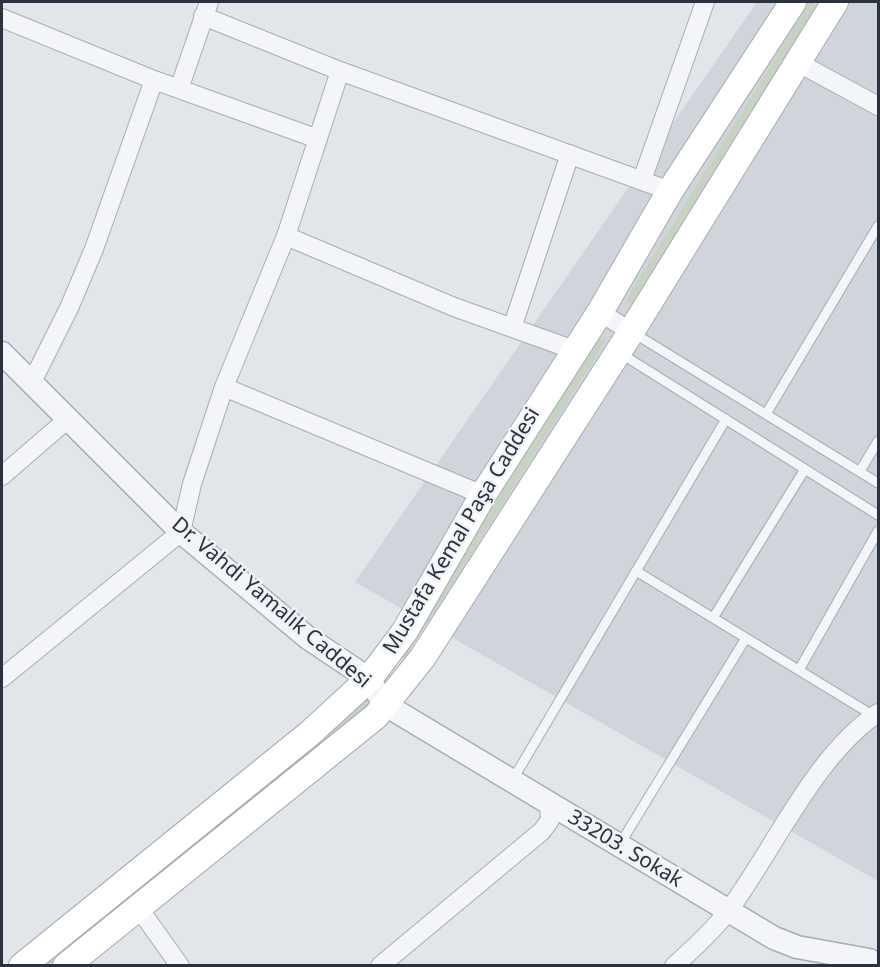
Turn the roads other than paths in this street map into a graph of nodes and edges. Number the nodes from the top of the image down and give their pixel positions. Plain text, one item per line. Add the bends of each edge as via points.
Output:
1 (705, 2) edge
2 (793, 2) edge
3 (832, 2) edge
4 (206, 9) edge
5 (4, 25) edge
6 (797, 62) junction
7 (340, 71) junction
8 (153, 80) junction
9 (179, 89) junction
10 (879, 106) edge
11 (318, 139) junction
12 (570, 154) junction
13 (642, 180) junction
14 (670, 191) junction
15 (879, 226) edge
16 (286, 236) junction
17 (600, 312) junction
18 (512, 327) junction
19 (624, 342) junction
20 (574, 350) junction
21 (2, 353) edge
22 (32, 382) junction
23 (224, 387) junction
24 (766, 414) junction
25 (69, 418) junction
26 (726, 419) junction
27 (879, 441) edge
28 (805, 469) junction
29 (860, 471) junction
30 (2, 476) edge
31 (879, 483) edge
32 (483, 495) junction
33 (879, 515) edge
34 (879, 531) edge
35 (181, 532) junction
36 (636, 572) junction
37 (713, 618) junction
38 (746, 638) junction
39 (799, 670) junction
40 (2, 678) edge
41 (369, 679) junction
42 (384, 704) junction
43 (876, 714) edge
44 (512, 781) junction
45 (549, 804) junction
46 (619, 846) junction
47 (138, 907) junction
48 (728, 912) junction
49 (875, 958) edge
50 (22, 966) edge
51 (66, 966) edge
52 (180, 966) edge
53 (380, 966) edge
54 (674, 966) edge

1 - 13 street
2 - 14 main road, Mustafa Kemal Paşa Caddesi
3 - 6 main road, Mustafa Kemal Paşa Caddesi
4 - 7 street
4 - 9 street
5 - 8 street
6 - 10 street
6 - 19 main road, Mustafa Kemal Paşa Caddesi
7 - 11 street
7 - 12 street
8 - 9 street
8 - 22 street via 94,249
9 - 11 street
11 - 16 street
12 - 13 street
12 - 18 street
13 - 14 street
14 - 17 main road, Mustafa Kemal Paşa Caddesi
15 - 24 lane
16 - 18 street via 454,307
16 - 23 street
17 - 19 street
17 - 20 main road, Mustafa Kemal Paşa Caddesi
18 - 20 street
19 - 24 lane
19 - 26 lane
19 - 42 main road, Mustafa Kemal Paşa Caddesi via 434,642
20 - 32 main road, Mustafa Kemal Paşa Caddesi
21 - 22 street, Dr. Vahdi Yamalık Caddesi
22 - 25 street, Dr. Vahdi Yamalık Caddesi
23 - 32 street
23 - 35 street via 192,484
24 - 29 lane
25 - 30 street
25 - 35 street, Dr. Vahdi Yamalık Caddesi
26 - 28 lane
26 - 36 lane
27 - 29 lane
28 - 33 lane
28 - 37 lane
29 - 31 lane
32 - 41 main road, Mustafa Kemal Paşa Caddesi via 405,631
34 - 39 lane
35 - 40 street
35 - 41 street, Dr. Vahdi Yamalık Caddesi via 308,638
36 - 37 lane
36 - 44 lane
37 - 38 lane
38 - 39 lane
38 - 46 lane
39 - 43 lane
41 - 42 street, Dr. Vahdi Yamalık Caddesi
41 - 50 main road, Mustafa Kemal Paşa Caddesi via 309,734
42 - 44 street, 33203. Sokak
42 - 47 main road, Mustafa Kemal Paşa Caddesi via 376,716
43 - 48 street via 828,761
44 - 45 street, 33203. Sokak
45 - 46 street, 33203. Sokak
45 - 53 street via 550,820 542,831
46 - 48 street, 33203. Sokak
47 - 51 main road, Mustafa Kemal Paşa Caddesi
47 - 52 street
48 - 49 street, 33203. Sokak via 797,947
48 - 54 street

